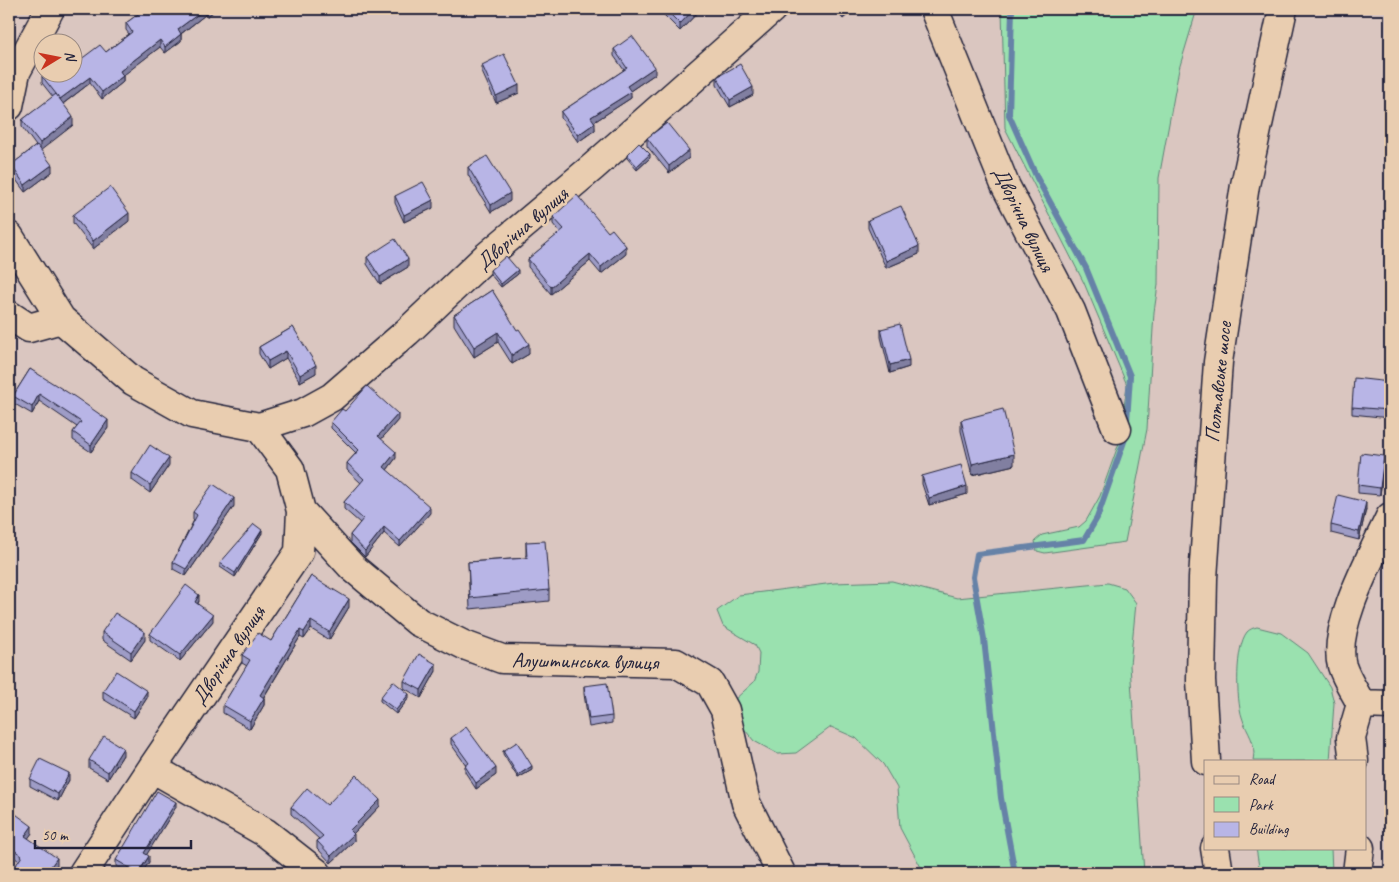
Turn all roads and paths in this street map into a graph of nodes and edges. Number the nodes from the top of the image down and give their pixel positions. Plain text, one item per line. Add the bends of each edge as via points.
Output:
1 (50, 9) edge
2 (772, 9) edge
3 (934, 9) edge
4 (1283, 9) edge
5 (9, 106) edge
6 (9, 236) edge
7 (9, 314) edge
8 (61, 319) junction
9 (259, 428) junction
10 (1117, 429) dead end
11 (301, 511) junction
12 (1390, 517) edge
13 (1361, 704) junction
14 (1390, 704) edge
15 (1206, 760) edge
16 (1354, 760) edge
17 (152, 768) junction
18 (1215, 850) edge
19 (1360, 850) edge
20 (83, 873) edge
21 (317, 873) edge
22 (782, 873) edge
23 (1219, 873) edge
24 (1357, 873) edge

1 - 5 street via 16,72
2 - 9 street, Дворічна вулиця via 488,256 408,332 332,397 303,413
3 - 10 street, Дворічна вулиця via 1005,185 1071,311
4 - 15 street, Полтавське шосе via 1245,185 1218,362 1203,578 1201,680
6 - 8 street
7 - 8 street via 29,328
8 - 9 street via 132,381 192,414
9 - 11 street, Дворічна вулиця via 290,469
11 - 17 street, Дворічна вулиця via 299,552
11 - 22 street, Алуштинська вулиця via 359,574 418,622 464,645 502,659 676,663 710,683 724,710 746,803
12 - 13 street via 1348,608 1341,647 1342,666
13 - 14 street
13 - 16 street via 1351,738
17 - 20 street, Дворічна вулиця
17 - 21 street via 266,833
18 - 23 street
19 - 24 street

